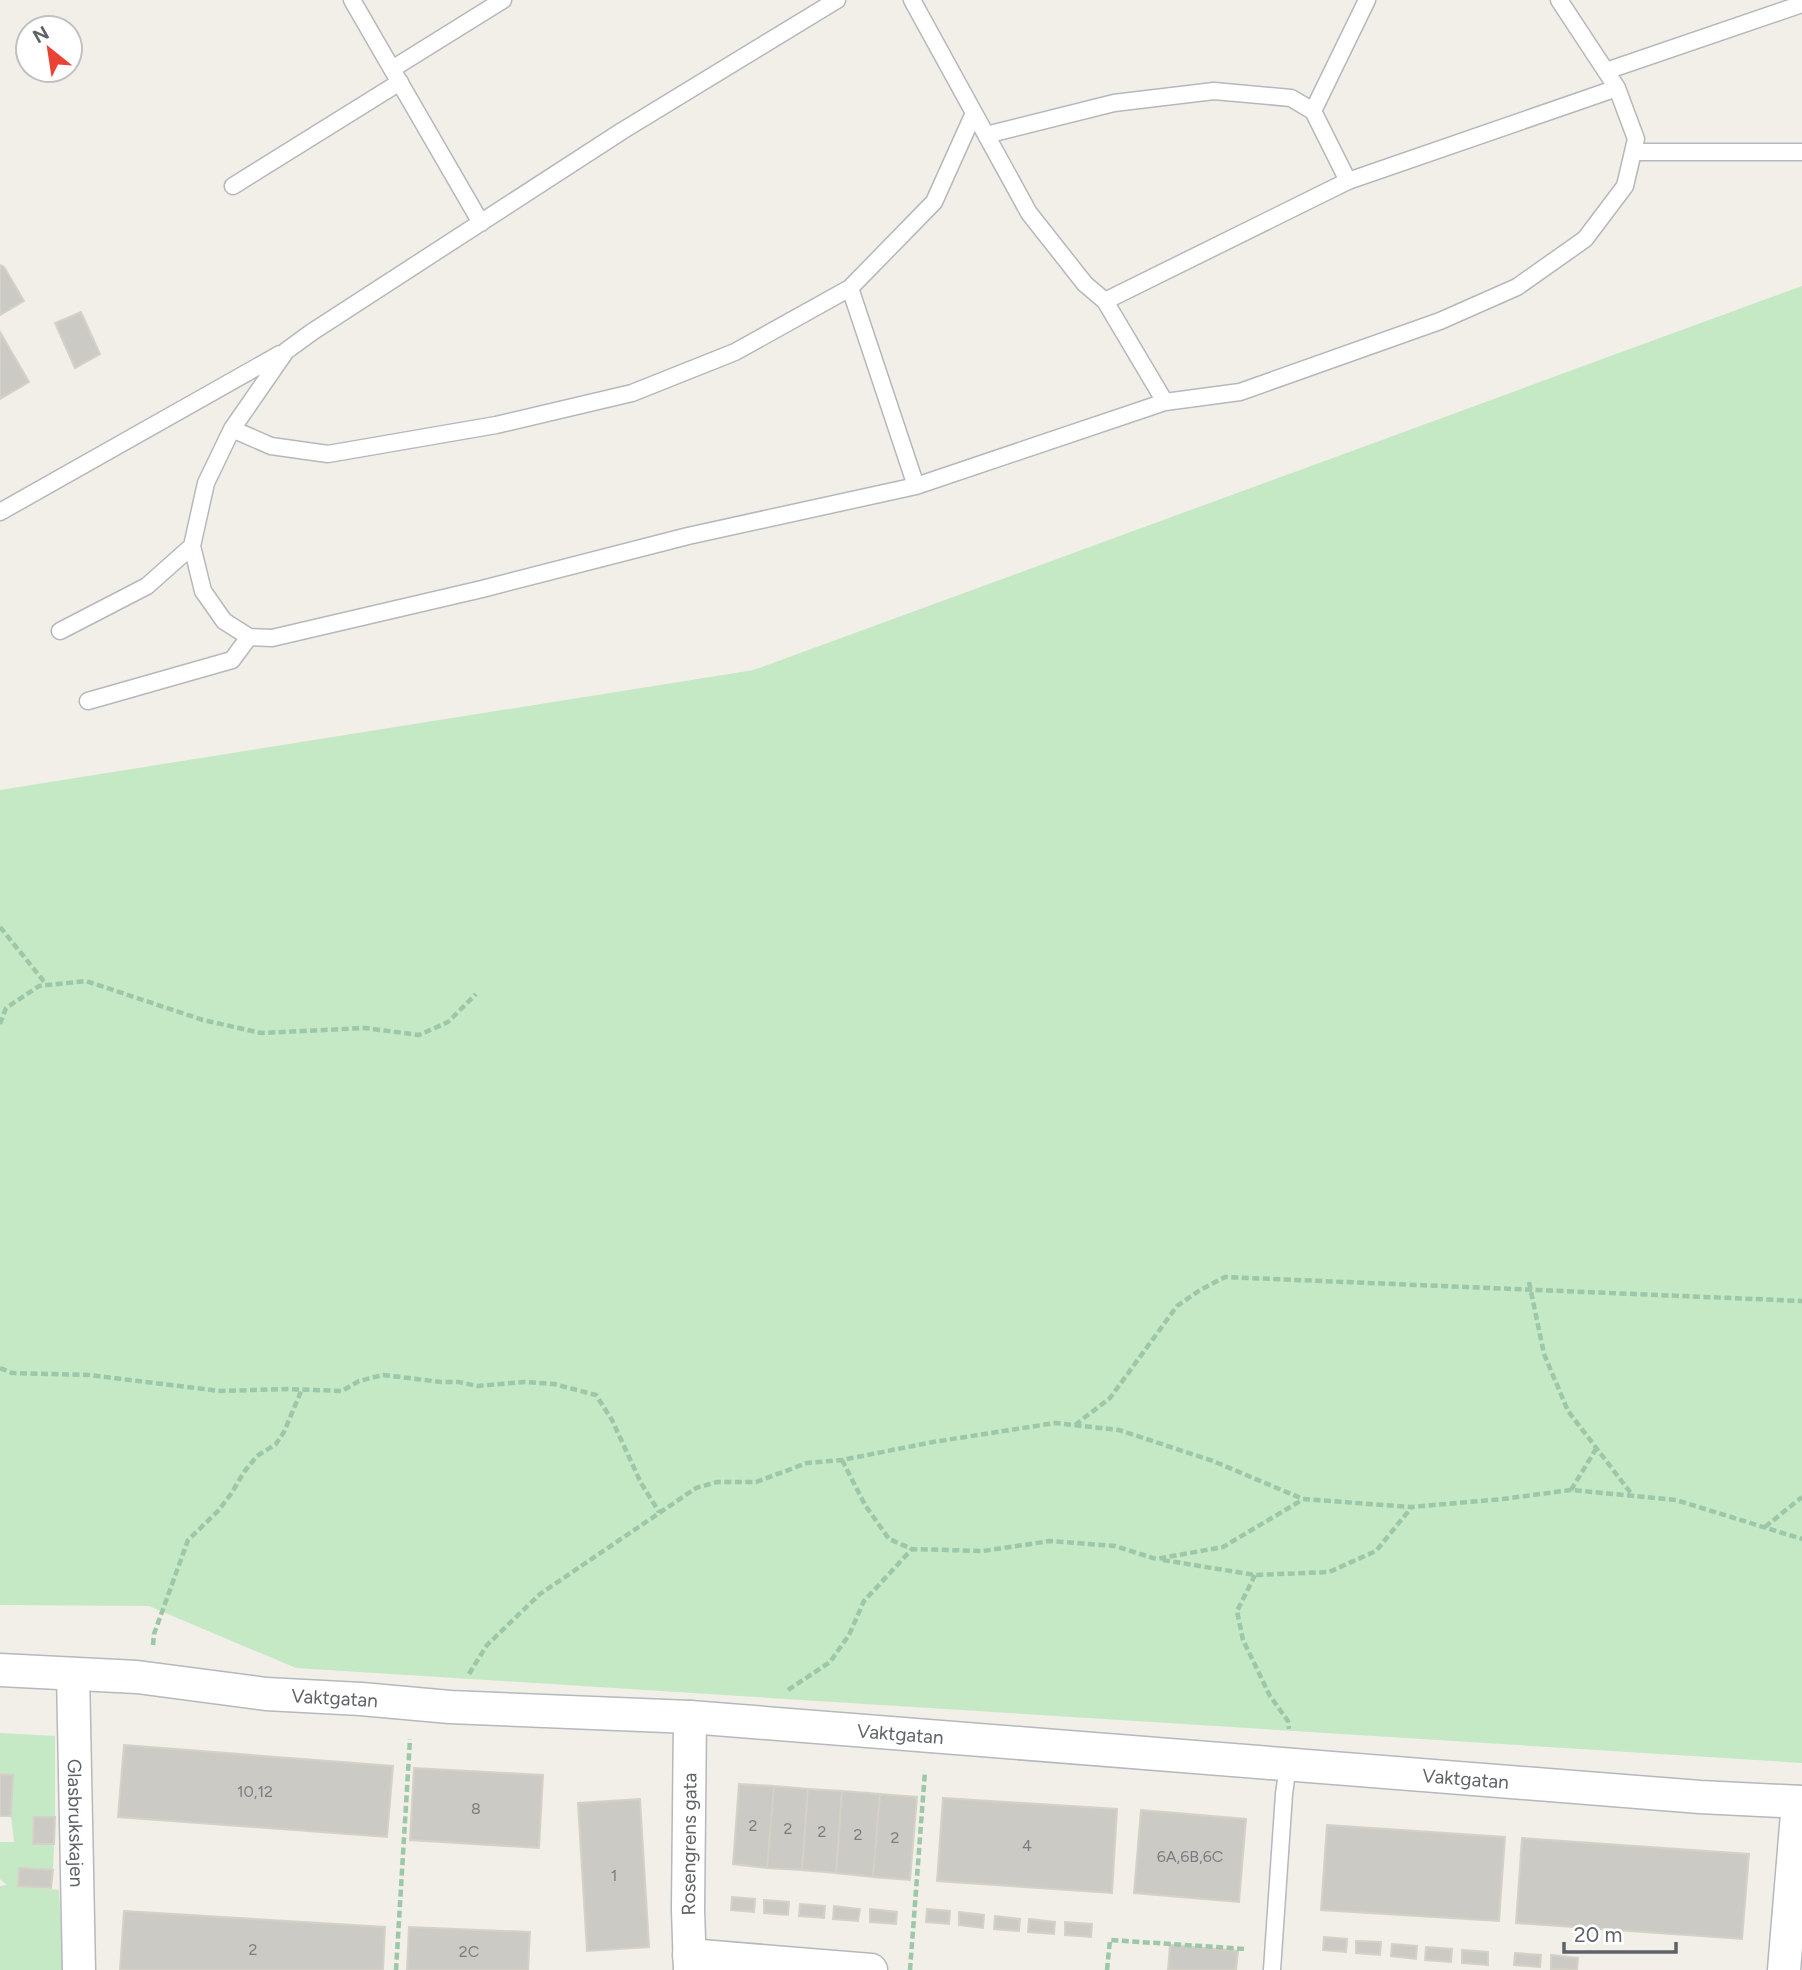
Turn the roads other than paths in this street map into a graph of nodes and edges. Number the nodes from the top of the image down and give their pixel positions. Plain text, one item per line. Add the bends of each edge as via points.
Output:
1 (352, 0) edge
2 (503, 0) edge
3 (837, 0) edge
4 (912, 0) edge
5 (1367, 0) edge
6 (1559, 0) edge
7 (1802, 4) edge
8 (1606, 71) junction
9 (396, 76) junction
10 (1617, 88) junction
11 (1313, 111) junction
12 (974, 113) junction
13 (986, 135) junction
14 (1633, 152) junction
15 (1802, 152) edge
16 (1348, 181) junction
17 (233, 186) dead end
18 (481, 223) junction
19 (850, 288) junction
20 (1105, 301) junction
21 (285, 351) junction
22 (1165, 402) junction
23 (232, 429) junction
24 (916, 486) junction
25 (0, 512) edge
26 (192, 546) junction
27 (60, 631) dead end
28 (249, 636) junction
29 (88, 701) dead end
30 (0, 1670) edge
31 (74, 1674) junction
32 (690, 1717) junction
33 (1288, 1765) junction
34 (1800, 1802) edge
35 (690, 1963) edge
36 (79, 1970) edge
37 (871, 1970) edge
38 (1272, 1970) edge
39 (1784, 1970) edge

1 - 9 lane
2 - 9 lane
3 - 18 lane
4 - 12 lane
5 - 11 lane
6 - 8 lane
7 - 8 lane
8 - 10 lane
9 - 17 lane
9 - 18 lane
10 - 14 lane via 1636,139
10 - 16 lane
11 - 13 lane via 1291,98 1214,91 1114,103
11 - 16 lane
12 - 13 lane
12 - 19 lane via 934,202
13 - 20 lane via 1029,213 1085,284
14 - 15 lane
14 - 22 lane via 1625,186 1584,239 1517,287 1440,321 1240,391
16 - 20 lane
18 - 21 lane
19 - 23 lane via 735,352 632,393 496,425 328,454 271,446
19 - 24 lane
20 - 22 lane
21 - 23 lane
21 - 25 lane
22 - 24 lane
23 - 26 lane via 206,483
24 - 28 lane via 688,536 323,627 272,638
26 - 27 lane via 147,586
26 - 28 lane via 203,591 224,621
28 - 29 lane via 232,660
30 - 31 street, Vaktgatan
31 - 32 street, Vaktgatan via 450,1707
31 - 36 street, Glasbrukskajen
32 - 33 street, Vaktgatan
32 - 35 street, Rosengrens gata
33 - 34 street, Vaktgatan
33 - 38 lane
34 - 39 street
35 - 37 street

